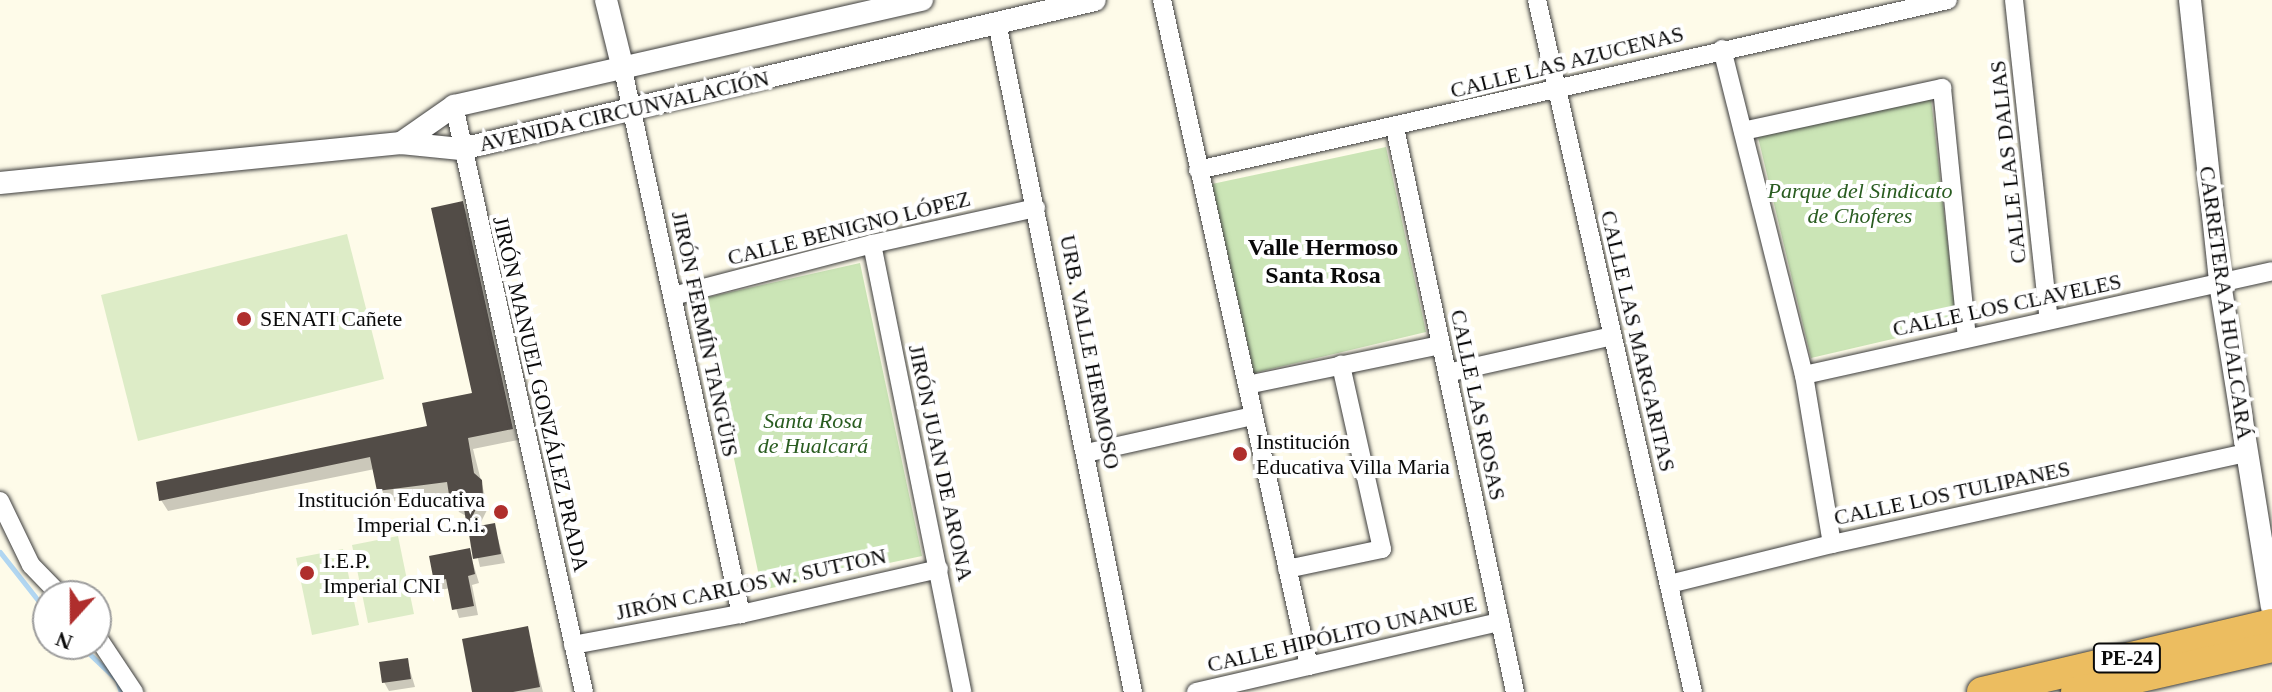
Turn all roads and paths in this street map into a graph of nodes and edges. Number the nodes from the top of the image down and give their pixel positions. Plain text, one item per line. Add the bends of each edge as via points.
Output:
1 (606, 0) edge
2 (922, 0) edge
3 (1095, 0) edge
4 (1162, 0) edge
5 (1537, 0) edge
6 (1948, 0) edge
7 (2014, 0) edge
8 (2190, 0) edge
9 (997, 23) junction
10 (1722, 49) junction
11 (622, 65) junction
12 (1557, 89) junction
13 (454, 106) junction
14 (631, 111) junction
15 (1395, 128) junction
16 (1743, 131) junction
17 (401, 143) junction
18 (461, 149) junction
19 (1198, 170) junction
20 (0, 183) edge
21 (1036, 208) junction
22 (872, 244) junction
23 (2272, 271) edge
24 (2220, 283) junction
25 (673, 296) junction
26 (2049, 320) junction
27 (1612, 336) junction
28 (1967, 338) junction
29 (1441, 345) junction
30 (1341, 365) junction
31 (1447, 373) junction
32 (1804, 375) junction
33 (1247, 385) junction
34 (1253, 416) junction
35 (1086, 453) junction
36 (2246, 453) junction
37 (0, 501) edge
38 (1832, 544) junction
39 (939, 569) junction
40 (1287, 569) junction
41 (46, 580) edge
42 (1669, 584) junction
43 (2272, 606) edge
44 (741, 614) junction
45 (1500, 622) junction
46 (2272, 624) edge
47 (573, 645) junction
48 (2272, 647) edge
49 (112, 659) edge
50 (1309, 666) junction
51 (134, 692) edge
52 (584, 692) edge
53 (962, 692) edge
54 (1133, 692) edge
55 (1196, 692) edge
56 (1515, 692) edge
57 (1693, 692) edge
58 (1982, 692) edge
59 (2076, 692) edge

1 - 11 street
2 - 11 street, AVENIDA CIRCUNVALACIÓN
3 - 9 street, AVENIDA CIRCUNVALACIÓN
4 - 19 street
5 - 12 street, CALLE LAS MARGARITAS
6 - 10 street, CALLE LAS AZUCENAS
7 - 26 street, CALLE LAS DALIAS
8 - 24 street, CARRETERA A HUALCARÁ
9 - 14 street, AVENIDA CIRCUNVALACIÓN
9 - 21 street, URB. VALLE HERMOSO
10 - 12 street, CALLE LAS AZUCENAS
10 - 16 street
11 - 13 street, AVENIDA CIRCUNVALACIÓN
11 - 14 street, JIRÓN FERMÍN TANGÜIS
12 - 15 street, CALLE LAS AZUCENAS
12 - 27 street, CALLE LAS MARGARITAS
13 - 17 street, AVENIDA CIRCUNVALACIÓN
13 - 18 street, JIRÓN MANUEL GONZÁLEZ PRADA
14 - 18 street, AVENIDA CIRCUNVALACIÓN
14 - 25 street, JIRÓN FERMÍN TANGÜIS
15 - 19 street, CALLE LAS AZUCENAS
15 - 29 street, CALLE LAS ROSAS
16 - 28 street via 1942,88
16 - 32 street
17 - 18 street, AVENIDA CIRCUNVALACIÓN
17 - 20 street
18 - 47 street, JIRÓN MANUEL GONZÁLEZ PRADA
19 - 33 street
21 - 22 street, CALLE BENIGNO LÓPEZ
21 - 35 street, URB. VALLE HERMOSO
22 - 25 street, CALLE BENIGNO LÓPEZ
22 - 39 street, JIRÓN JUAN DE ARONA
23 - 24 street, CALLE LOS CLAVELES
24 - 26 street, CALLE LOS CLAVELES
24 - 36 street, CARRETERA A HUALCARÁ
25 - 44 street, JIRÓN FERMÍN TANGÜIS
26 - 28 street, CALLE LOS CLAVELES
27 - 31 street
27 - 42 street, CALLE LAS MARGARITAS
28 - 32 street, CALLE LOS CLAVELES
29 - 30 street
29 - 31 street, CALLE LAS ROSAS
30 - 33 street
30 - 40 street via 1382,549
31 - 45 street, CALLE LAS ROSAS
32 - 38 street
33 - 34 street
34 - 35 street
34 - 40 street
35 - 54 street, URB. VALLE HERMOSO
36 - 38 street, CALLE LOS TULIPANES
36 - 43 street, CARRETERA A HUALCARÁ
37 - 41 street via 31,565
38 - 42 street, CALLE LOS TULIPANES
39 - 44 street, JIRÓN CARLOS W. SUTTON
39 - 53 street, JIRÓN JUAN DE ARONA
40 - 50 street
42 - 57 street, CALLE LAS MARGARITAS
44 - 47 street, JIRÓN CARLOS W. SUTTON
45 - 50 street, CALLE HIPÓLITO UNANUE
45 - 56 street, CALLE LAS ROSAS
46 - 58 highway, PE-24
47 - 52 street, JIRÓN MANUEL GONZÁLEZ PRADA
48 - 59 highway, PE-24
49 - 51 street
50 - 55 street, CALLE HIPÓLITO UNANUE

